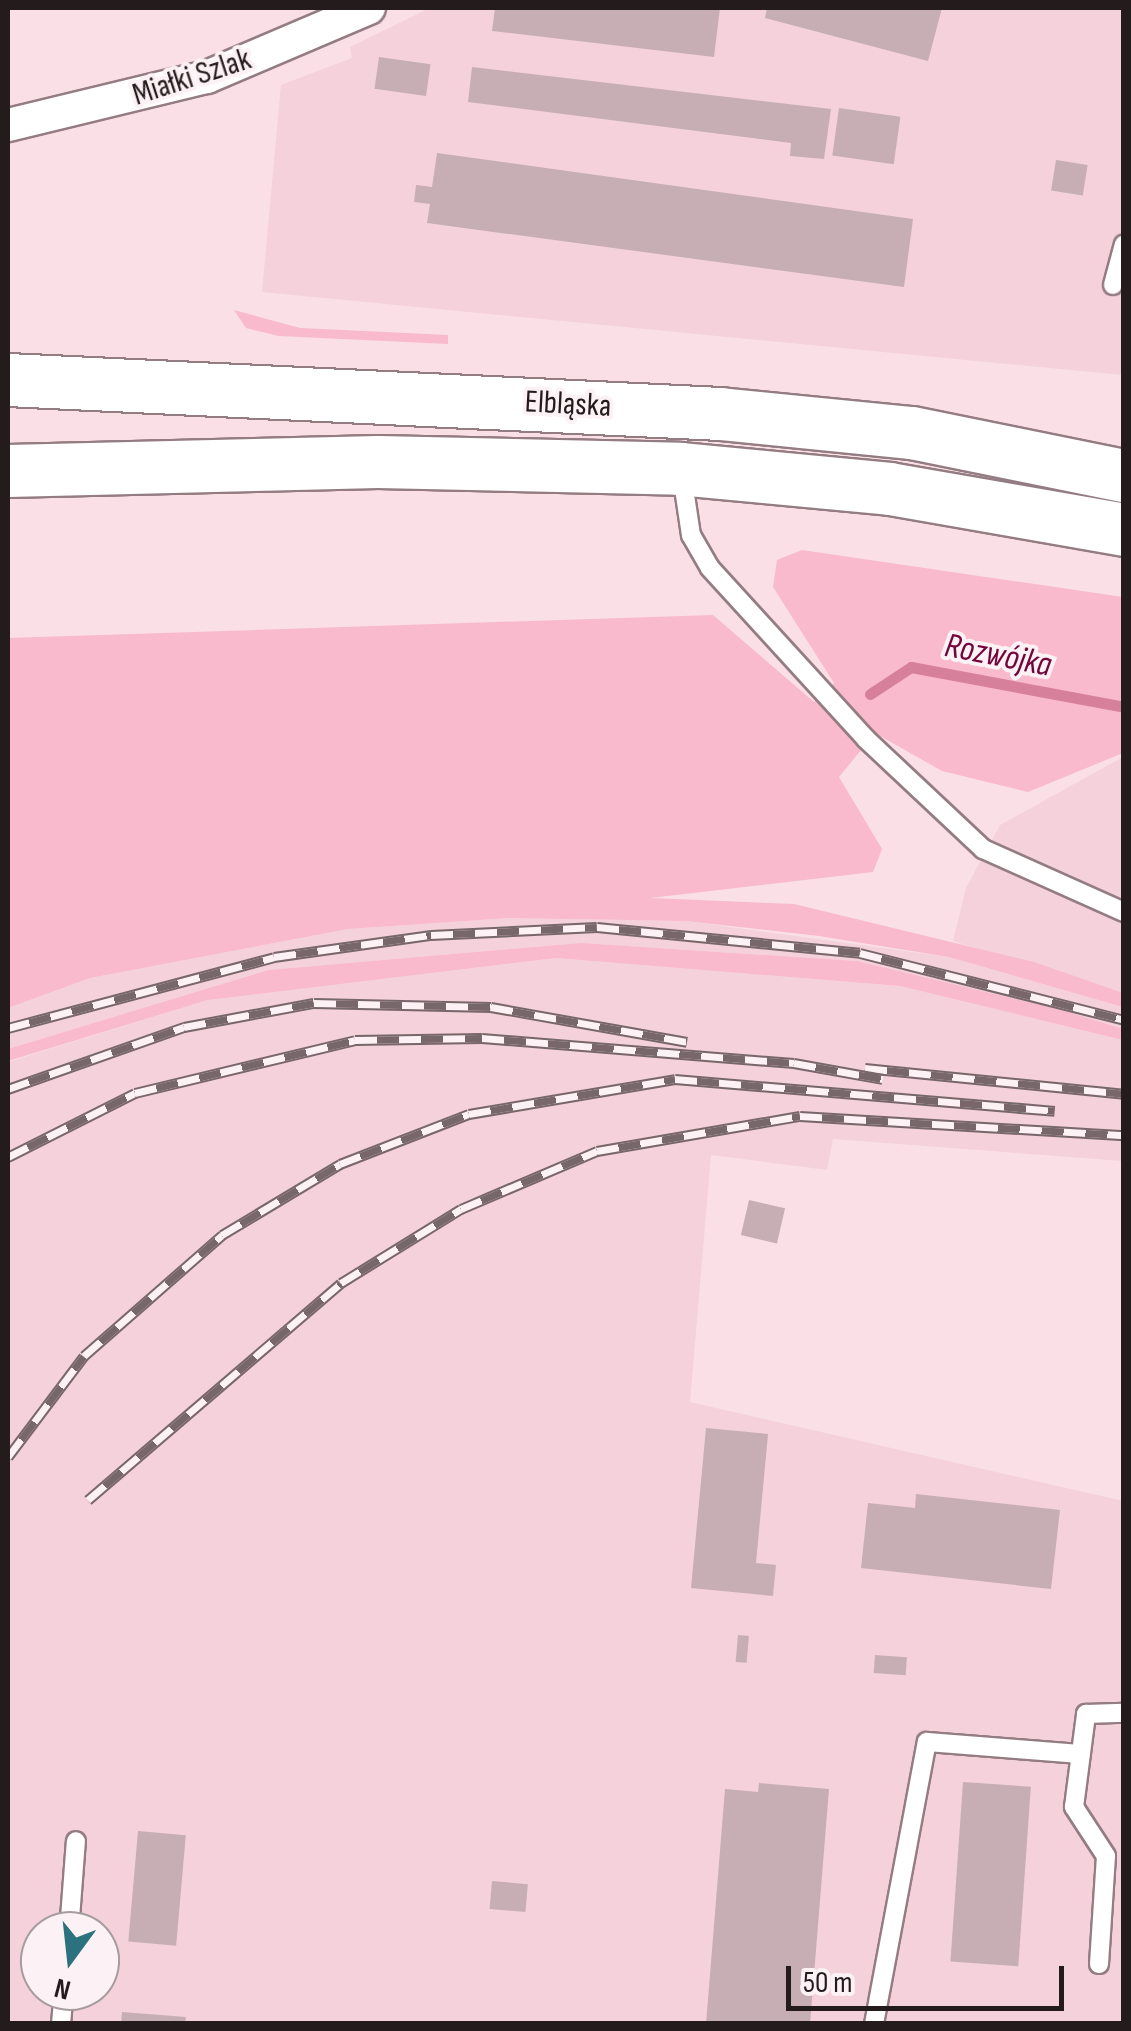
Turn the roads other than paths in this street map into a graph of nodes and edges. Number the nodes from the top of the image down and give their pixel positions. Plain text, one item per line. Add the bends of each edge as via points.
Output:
1 (369, 8) edge
2 (8, 126) edge
3 (1124, 244) edge
4 (1113, 285) dead end
5 (8, 380) edge
6 (680, 469) junction
7 (8, 471) edge
8 (1124, 476) edge
9 (1124, 530) edge
10 (1124, 912) edge
11 (1124, 1713) edge
12 (1081, 1754) junction
13 (76, 1842) dead end
14 (71, 1911) edge
15 (1099, 1964) dead end
16 (874, 2024) edge

1 - 2 street, Miałki Szlak via 207,77
3 - 4 lane
5 - 8 main road, Elbląska via 720,414 912,434
6 - 7 main road, Elbląska via 378,462
6 - 9 main road, Elbląska via 890,489
6 - 10 lane via 691,535 710,568 866,740 983,849
11 - 12 lane via 1086,1714
12 - 15 lane via 1074,1806 1106,1856
12 - 16 lane via 927,1742
13 - 14 lane

